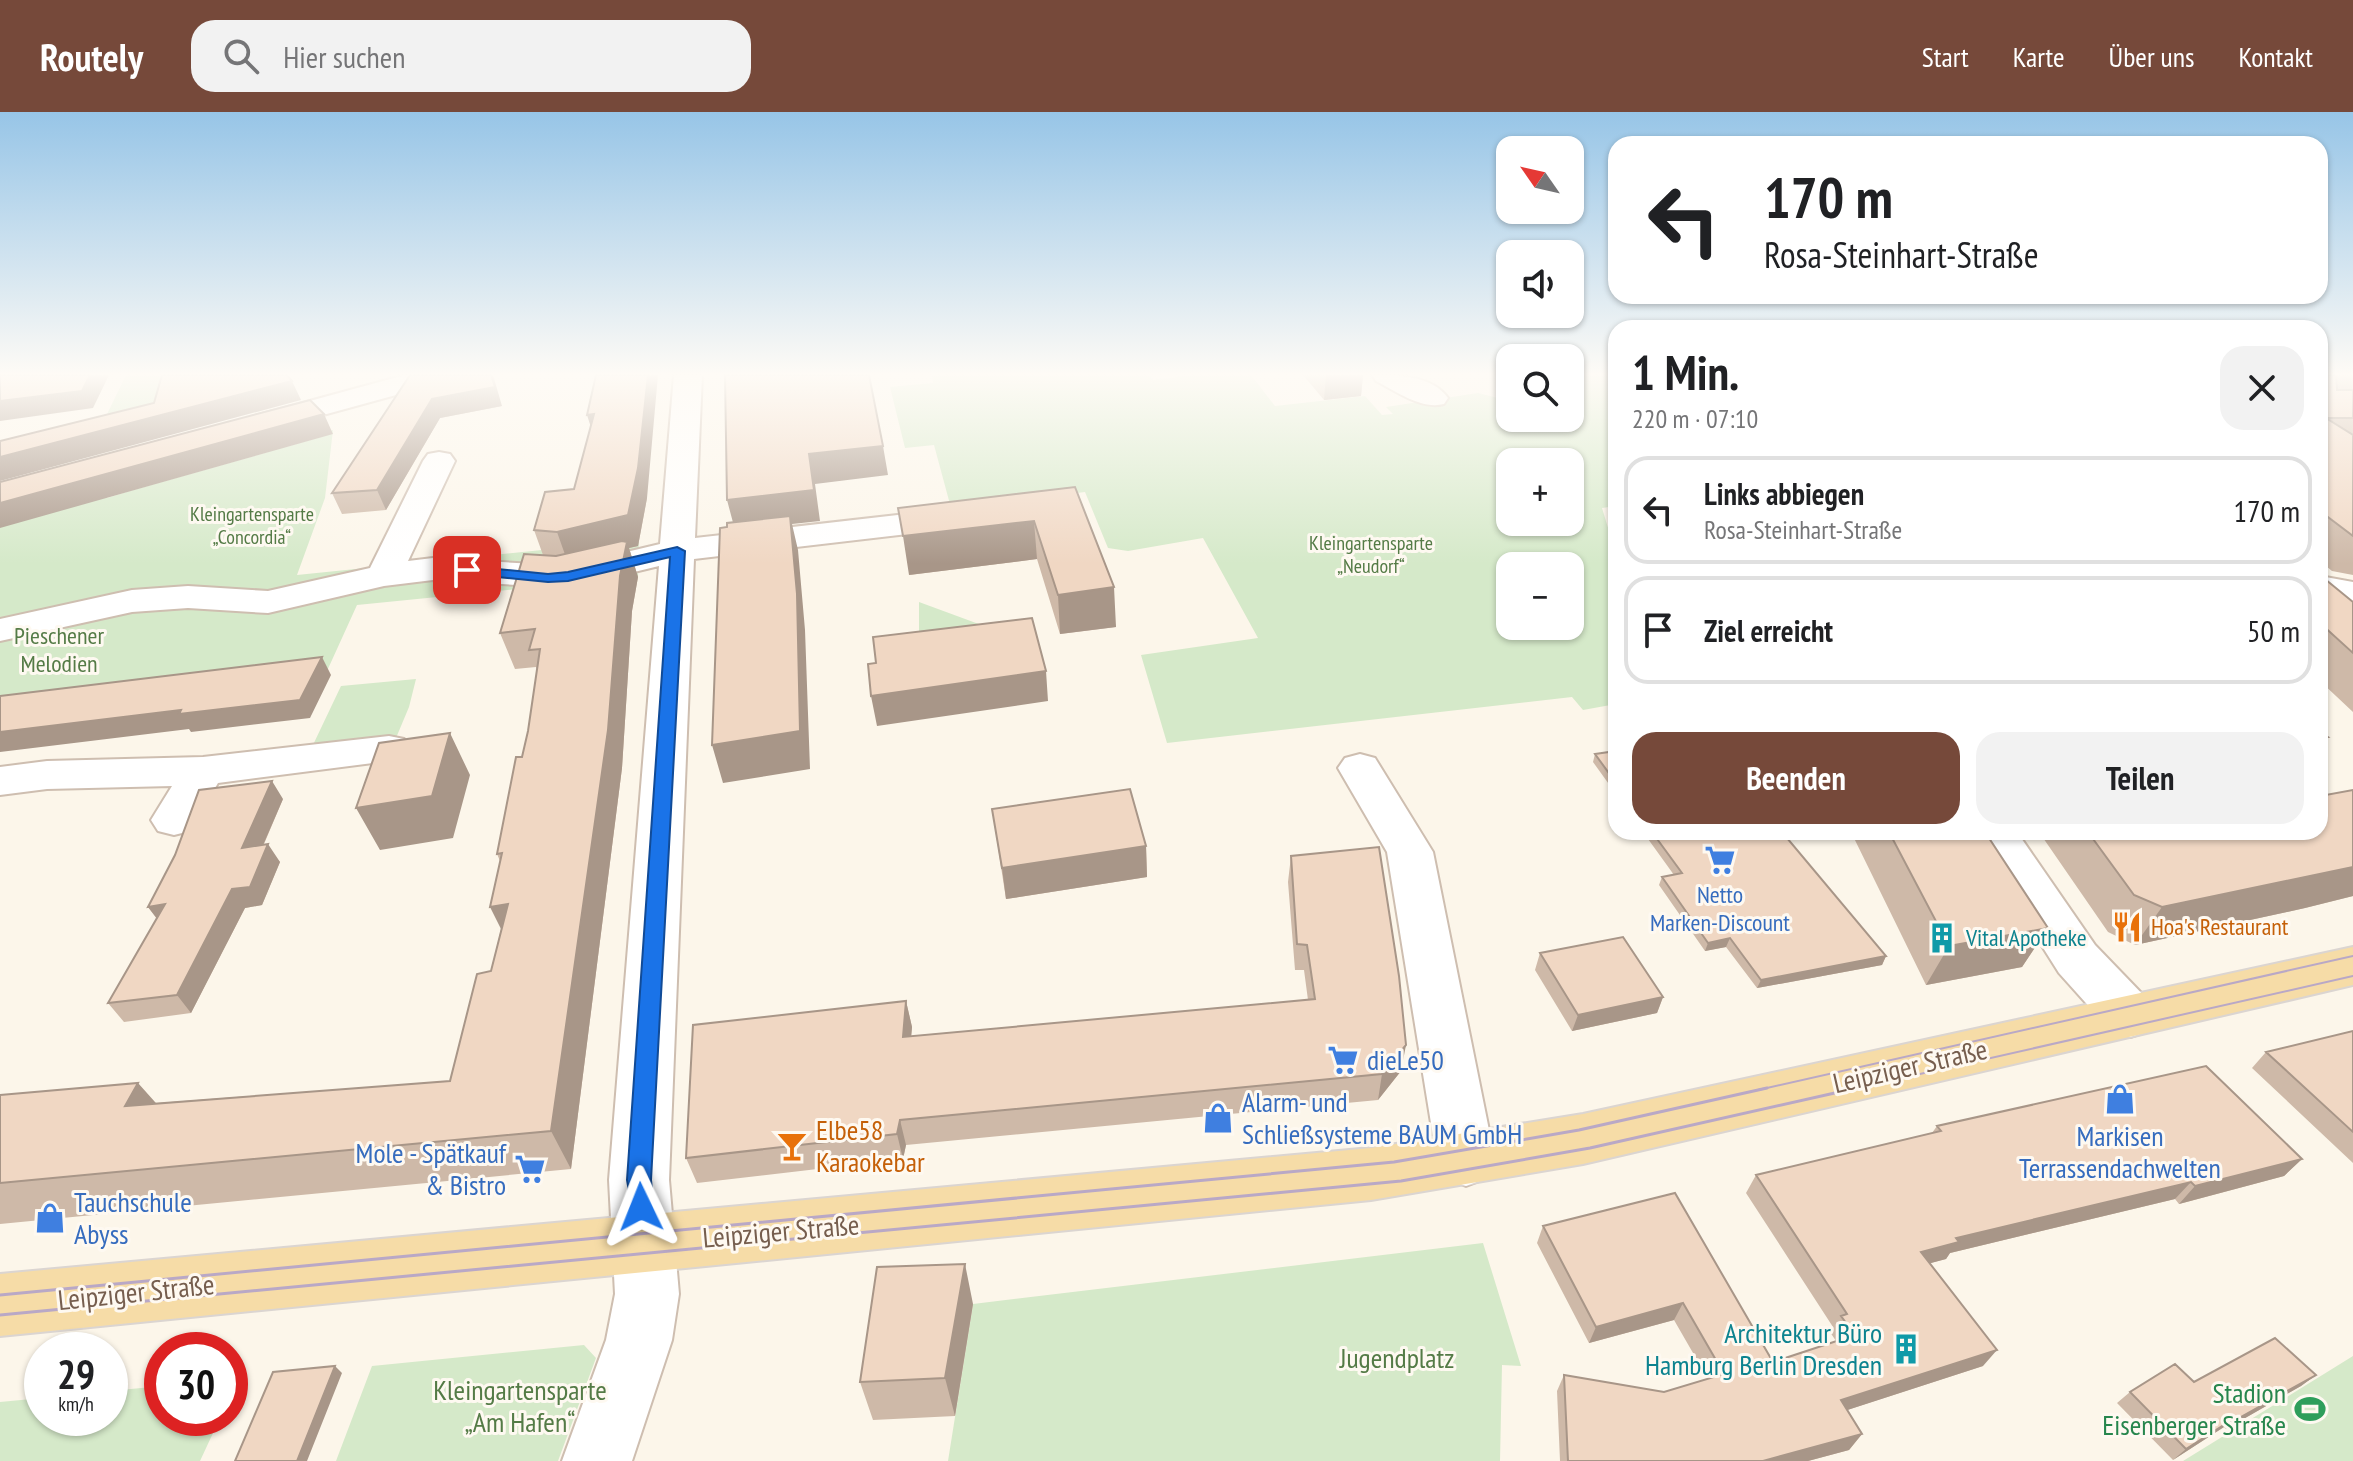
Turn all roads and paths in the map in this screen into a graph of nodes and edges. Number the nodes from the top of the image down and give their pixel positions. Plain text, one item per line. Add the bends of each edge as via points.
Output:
1 (684, 438) edge
2 (439, 461) dead end
3 (990, 515) edge
4 (677, 551) junction
5 (384, 575) junction
6 (2328, 588) edge
7 (2353, 593) edge
8 (2328, 603) edge
9 (2353, 624) edge
10 (0, 630) edge
11 (389, 749) edge
12 (1360, 768) dead end
13 (203, 771) junction
14 (0, 781) edge
15 (174, 820) dead end
16 (1998, 840) edge
17 (2353, 966) edge
18 (2130, 1016) junction
19 (1466, 1160) junction
20 (645, 1243) junction
21 (0, 1305) edge
22 (597, 1461) edge

1 - 4 street
2 - 5 street via 395,539
3 - 4 street
4 - 5 street via 558,577 447,569
4 - 20 street via 639,1180
5 - 10 street via 268,602 188,597 132,601
6 - 7 street
8 - 9 street
11 - 13 street
12 - 19 street via 1410,852
13 - 14 street
13 - 15 street
16 - 18 street via 2077,959
17 - 18 main road, Leipziger Straße
18 - 19 main road, Leipziger Straße via 1770,1099
19 - 20 main road, Leipziger Straße via 1290,1183
20 - 21 main road, Leipziger Straße
20 - 22 street via 647,1294 639,1340

